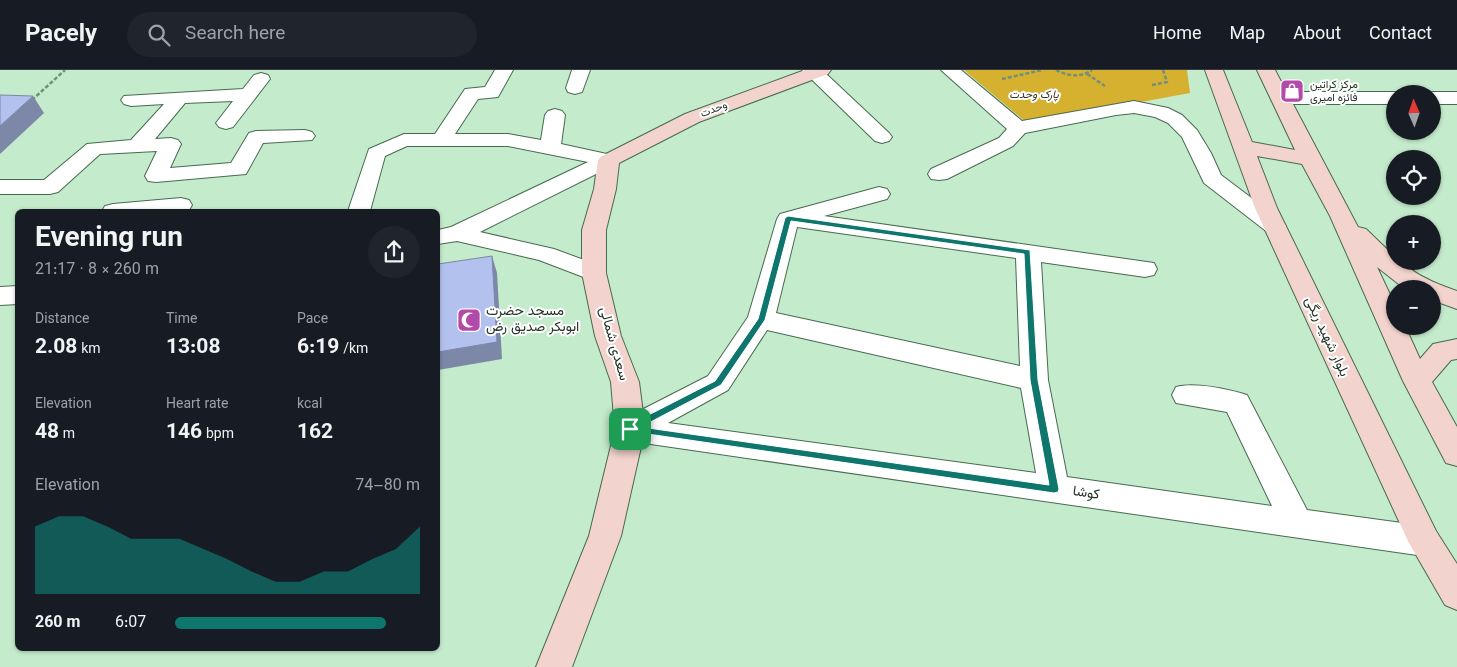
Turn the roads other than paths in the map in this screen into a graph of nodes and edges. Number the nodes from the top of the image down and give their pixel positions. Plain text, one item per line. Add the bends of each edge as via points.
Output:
1 (504, 70) edge
2 (581, 70) edge
3 (950, 70) edge
4 (1214, 70) edge
5 (1266, 70) edge
6 (815, 71) edge
7 (261, 79) dead end
8 (575, 88) dead end
9 (248, 95) junction
10 (1281, 98) junction
11 (1386, 98) edge
12 (1441, 98) edge
13 (1457, 98) edge
14 (180, 99) junction
15 (131, 100) dead end
16 (555, 115) dead end
17 (226, 123) dead end
18 (1018, 128) junction
19 (305, 136) dead end
20 (882, 137) dead end
21 (442, 138) junction
22 (138, 146) junction
23 (1243, 147) junction
24 (550, 148) junction
25 (1310, 159) junction
26 (610, 160) junction
27 (197, 173) junction
28 (939, 174) dead end
29 (0, 187) edge
30 (879, 194) dead end
31 (179, 208) edge
32 (157, 209) edge
33 (360, 209) edge
34 (1342, 216) junction
35 (788, 218) junction
36 (1274, 226) junction
37 (447, 235) edge
38 (1028, 252) junction
39 (1145, 269) dead end
40 (594, 272) junction
41 (1410, 280) edge
42 (1441, 294) edge
43 (15, 295) edge
44 (0, 296) edge
45 (1457, 300) edge
46 (761, 320) junction
47 (1457, 349) edge
48 (1034, 380) junction
49 (1418, 381) junction
50 (1186, 395) dead end
51 (630, 429) junction
52 (1457, 454) edge
53 (1054, 489) junction
54 (1297, 523) junction
55 (1424, 541) junction
56 (1457, 594) edge
57 (554, 667) edge

1 - 21 street via 491,93 472,93
2 - 8 street
3 - 18 street
4 - 23 main road, بلوار شهید ریگی
5 - 10 main road
6 - 20 street
6 - 26 main road, وحدت via 692,118
7 - 9 street
9 - 14 street
9 - 17 street
10 - 11 street
10 - 25 main road
12 - 13 street
14 - 15 street
14 - 22 street
16 - 24 street
18 - 28 street via 1006,142
18 - 36 street via 1116,109 1134,107 1161,112 1175,119 1190,134 1212,178
19 - 27 street via 256,137 238,169
21 - 24 street via 508,140
21 - 33 street via 404,140 376,153
22 - 27 street via 171,144 156,176
22 - 29 street via 94,148 50,187
23 - 25 main road
23 - 36 main road, بلوار شهید ریگی
24 - 26 street
25 - 34 main road
26 - 37 street
26 - 40 main road, سعدی شمالی via 594,230
27 - 31 street
30 - 35 street
31 - 32 street
34 - 41 main road via 1382,260
34 - 49 main road
35 - 38 street
35 - 46 street
36 - 55 main road, بلوار شهید ریگی
37 - 40 street via 546,254
38 - 39 street
38 - 48 street
40 - 51 main road, سعدی شمالی via 608,336 625,382
42 - 45 main road
43 - 44 street
46 - 48 street
46 - 51 street via 718,383
47 - 49 main road via 1443,351
48 - 53 street
49 - 52 main road
50 - 54 street via 1237,403
51 - 53 street, کوشا
51 - 57 main road, سعدی شمالی via 605,536
53 - 54 street, کوشا
54 - 55 street, کوشا
55 - 56 main road, بلوار شهید ریگی

